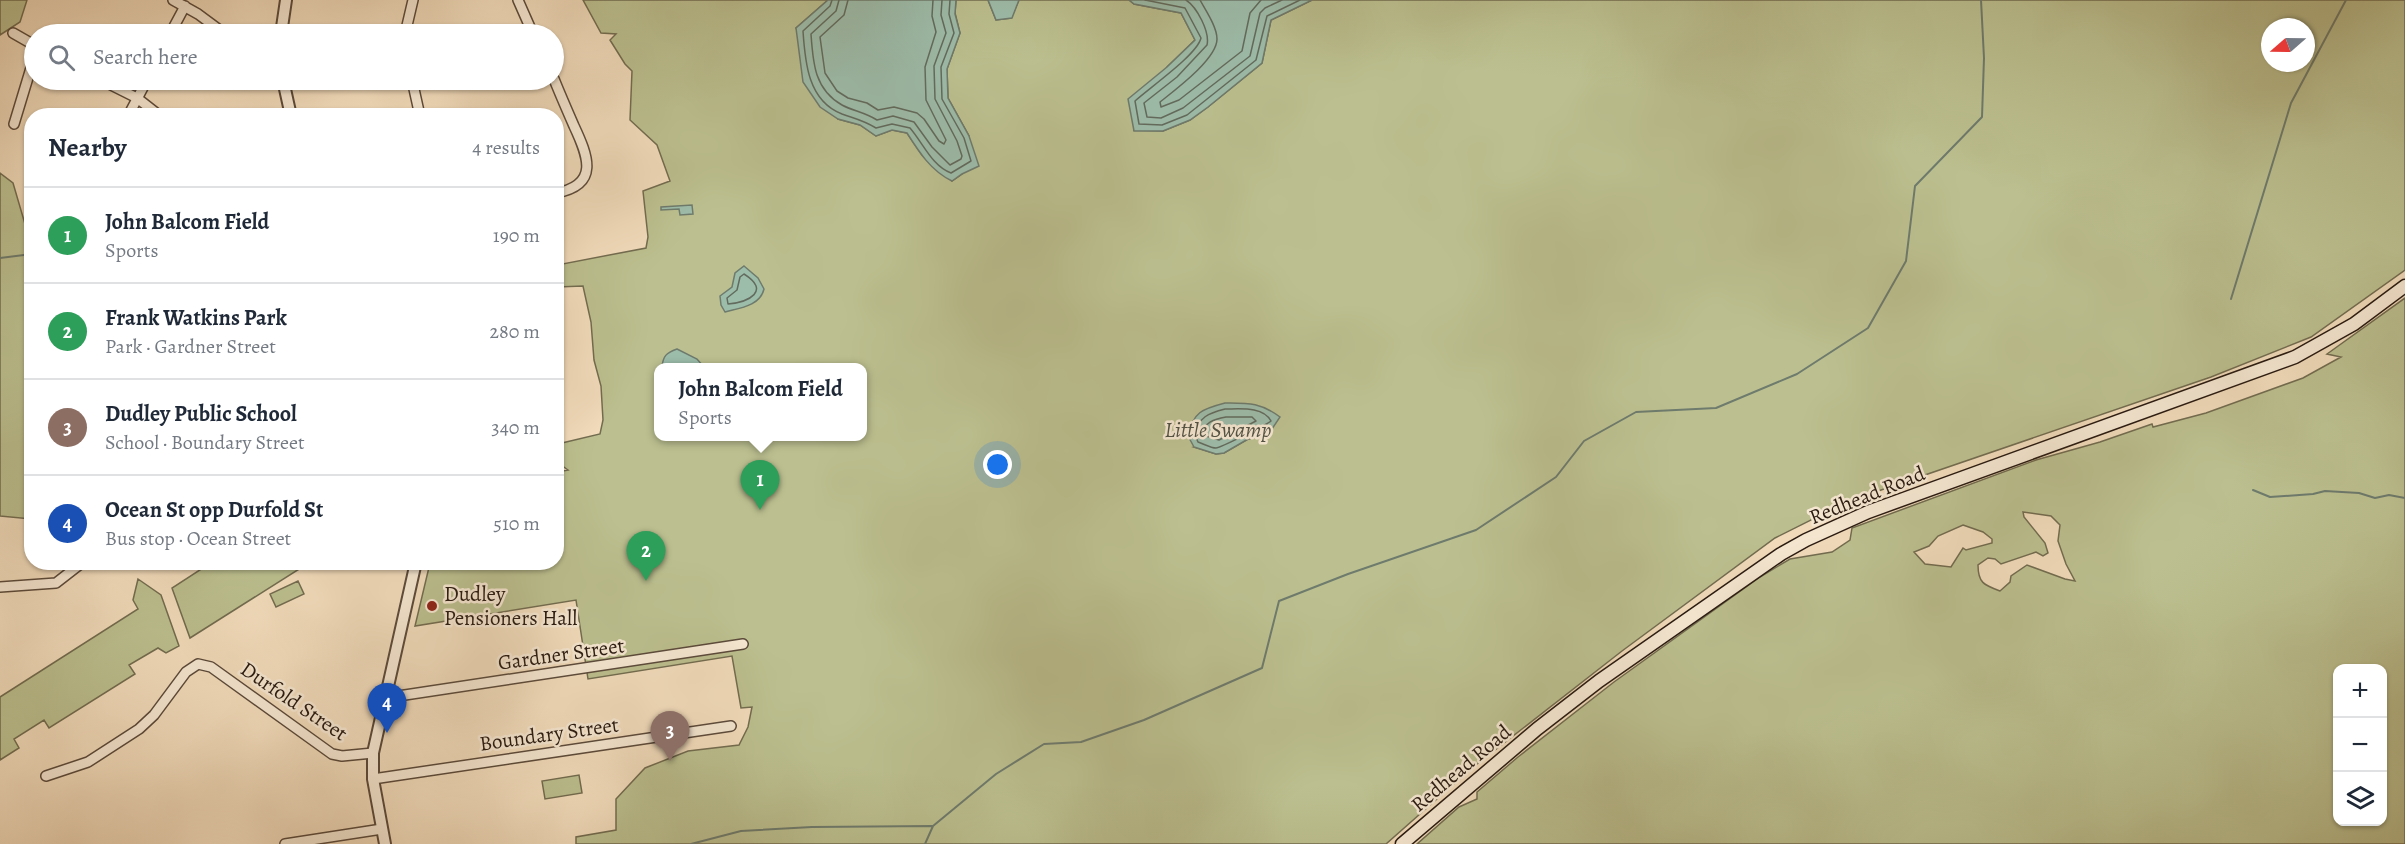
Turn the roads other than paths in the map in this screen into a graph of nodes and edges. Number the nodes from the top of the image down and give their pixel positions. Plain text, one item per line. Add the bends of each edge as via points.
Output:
1 (173, 0) edge
2 (286, 0) edge
3 (413, 0) edge
4 (518, 0) edge
5 (185, 6) junction
6 (176, 24) edge
7 (211, 24) edge
8 (283, 24) edge
9 (406, 24) edge
10 (529, 24) edge
11 (13, 33) dead end
12 (24, 39) edge
13 (24, 90) edge
14 (121, 90) edge
15 (141, 90) edge
16 (286, 90) edge
17 (414, 90) edge
18 (559, 90) edge
19 (137, 98) junction
20 (132, 108) edge
21 (150, 108) edge
22 (289, 108) edge
23 (418, 108) edge
24 (14, 124) dead end
25 (564, 191) edge
26 (2405, 286) edge
27 (73, 570) edge
28 (414, 570) edge
29 (0, 587) edge
30 (743, 644) dead end
31 (385, 698) junction
32 (731, 726) dead end
33 (373, 753) junction
34 (46, 776) dead end
35 (373, 779) junction
36 (382, 830) junction
37 (285, 844) edge
38 (385, 844) edge
39 (1402, 844) edge

1 - 5 street
2 - 8 street
3 - 9 street
4 - 10 street
5 - 6 street
5 - 7 street
11 - 12 street
13 - 24 street
14 - 19 street
15 - 19 street
16 - 22 street
17 - 23 street
18 - 25 street via 586,152 588,167 579,185
19 - 20 street
19 - 21 street
26 - 39 main road, Redhead Road via 2354,324 2295,357 1868,512 1806,540 1599,681
27 - 29 street via 56,583
28 - 31 street
30 - 31 street, Gardner Street
31 - 33 street
32 - 35 street, Boundary Street
33 - 34 street, Durfold Street via 332,754 212,667 198,664 186,672 139,729 88,762
33 - 35 street
35 - 36 street
36 - 37 street
36 - 38 street

